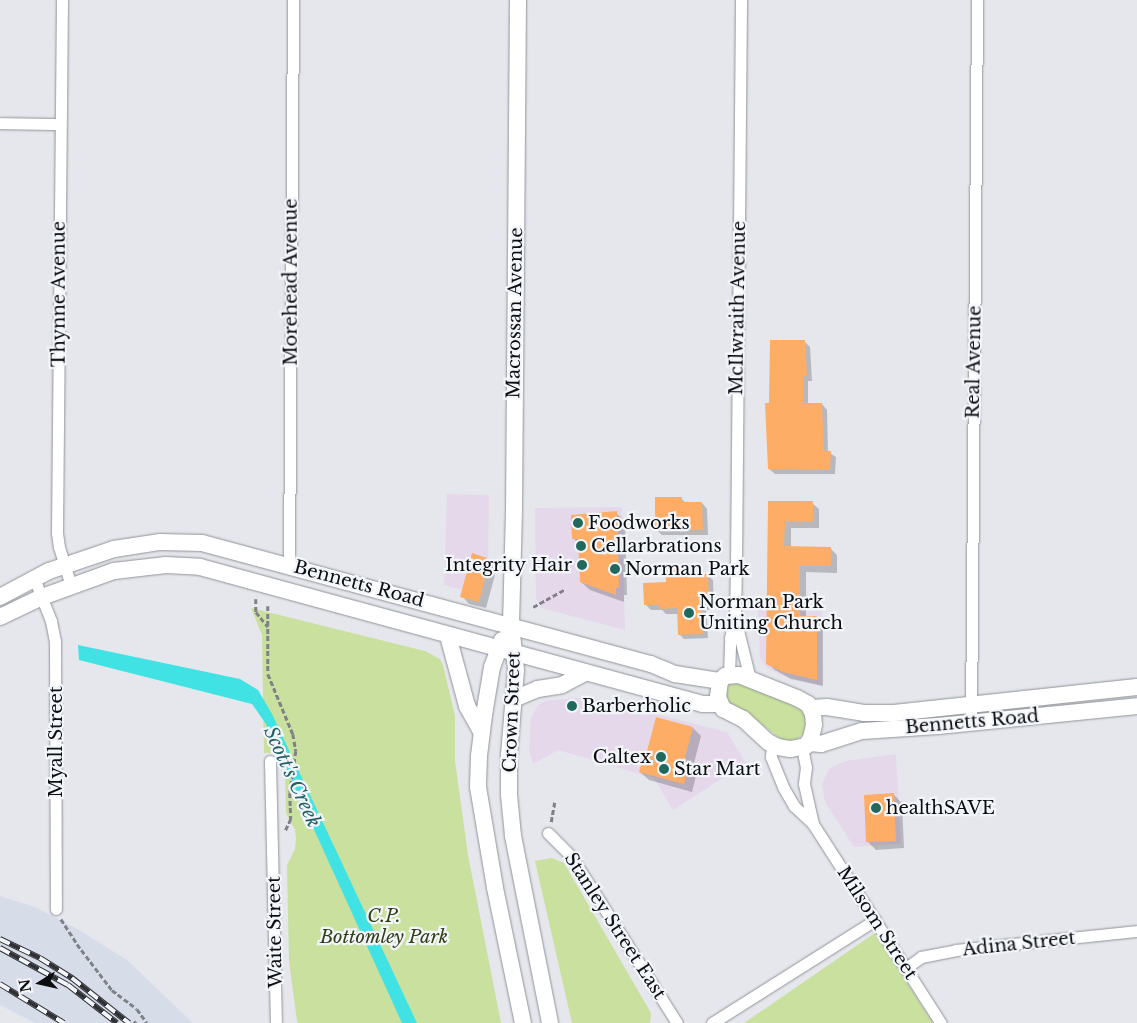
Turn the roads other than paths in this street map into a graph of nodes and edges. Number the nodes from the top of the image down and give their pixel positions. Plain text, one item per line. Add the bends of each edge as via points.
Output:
1 (62, 0) edge
2 (294, 0) edge
3 (518, 0) edge
4 (741, 0) edge
5 (977, 0) edge
6 (0, 123) edge
7 (60, 124) junction
8 (64, 565) junction
9 (289, 565) junction
10 (34, 578) junction
11 (71, 586) junction
12 (0, 597) edge
13 (42, 597) junction
14 (735, 616) junction
15 (0, 617) edge
16 (511, 625) junction
17 (448, 636) junction
18 (498, 648) junction
19 (516, 653) junction
20 (586, 672) junction
21 (725, 678) junction
22 (750, 679) junction
23 (1137, 687) edge
24 (514, 698) junction
25 (720, 704) junction
26 (971, 705) junction
27 (1137, 706) edge
28 (811, 708) junction
29 (971, 723) junction
30 (482, 731) junction
31 (772, 745) junction
32 (806, 745) junction
33 (270, 761) dead end
34 (813, 824) junction
35 (548, 833) road end
36 (56, 909) road end
37 (875, 920) junction
38 (1137, 931) edge
39 (906, 968) junction
40 (276, 1023) edge
41 (523, 1023) edge
42 (550, 1023) edge
43 (677, 1023) edge
44 (712, 1023) edge
45 (941, 1023) edge

1 - 7 street, Thynne Avenue
2 - 9 street, Morehead Avenue
3 - 16 main road, Macrossan Avenue
4 - 14 street, McIlwraith Avenue
5 - 26 street, Real Avenue
6 - 7 street
7 - 8 street, Thynne Avenue via 57,533
8 - 9 main road, Bennetts Road via 128,546 174,541 202,542
8 - 10 main road, Bennetts Road
8 - 11 street, Thynne Avenue
9 - 16 main road, Bennetts Road
10 - 12 main road, Bennetts Road
10 - 13 street, Myall Street
11 - 13 main road, Bennetts Road
11 - 17 main road, Bennetts Road via 132,568 200,567
13 - 15 main road, Bennetts Road
13 - 36 street, Myall Street via 54,631 56,652
14 - 21 street, McIlwraith Avenue
14 - 22 street, McIlwraith Avenue
16 - 18 main road, Crown Street
16 - 19 main road, Crown Street
16 - 21 main road, Bennetts Road via 651,664 675,674
17 - 18 main road, Bennetts Road
17 - 30 main road via 467,706
18 - 19 main road, Bennetts Road
18 - 30 main road, Crown Street
19 - 20 main road, Bennetts Road
19 - 24 main road, Crown Street
20 - 24 main road via 562,685
20 - 25 main road, Bennetts Road via 703,704
21 - 22 main road, Bennetts Road
21 - 25 main road via 718,689
22 - 28 main road, Bennetts Road via 803,700
23 - 26 main road, Bennetts Road
24 - 42 main road, Crown Street via 509,763 513,836
25 - 31 main road via 750,724
26 - 28 main road, Bennetts Road via 879,714
26 - 29 street, Real Avenue
27 - 29 main road, Bennetts Road
28 - 32 main road via 814,725
29 - 32 main road, Bennetts Road via 862,730 821,744
30 - 41 main road, Crown Street via 478,773 480,802
31 - 32 main road, Bennetts Road via 790,750
31 - 34 street, Milsom Street via 771,757 783,787 794,806
32 - 34 street, Milsom Street via 804,784
33 - 40 street, Waite Street via 277,840
34 - 37 street, Milsom Street
35 - 43 street, Stanley Street East via 572,856
37 - 39 street, Milsom Street
37 - 44 street
38 - 39 street, Adina Street via 956,950 921,957
39 - 45 street, Milsom Street

